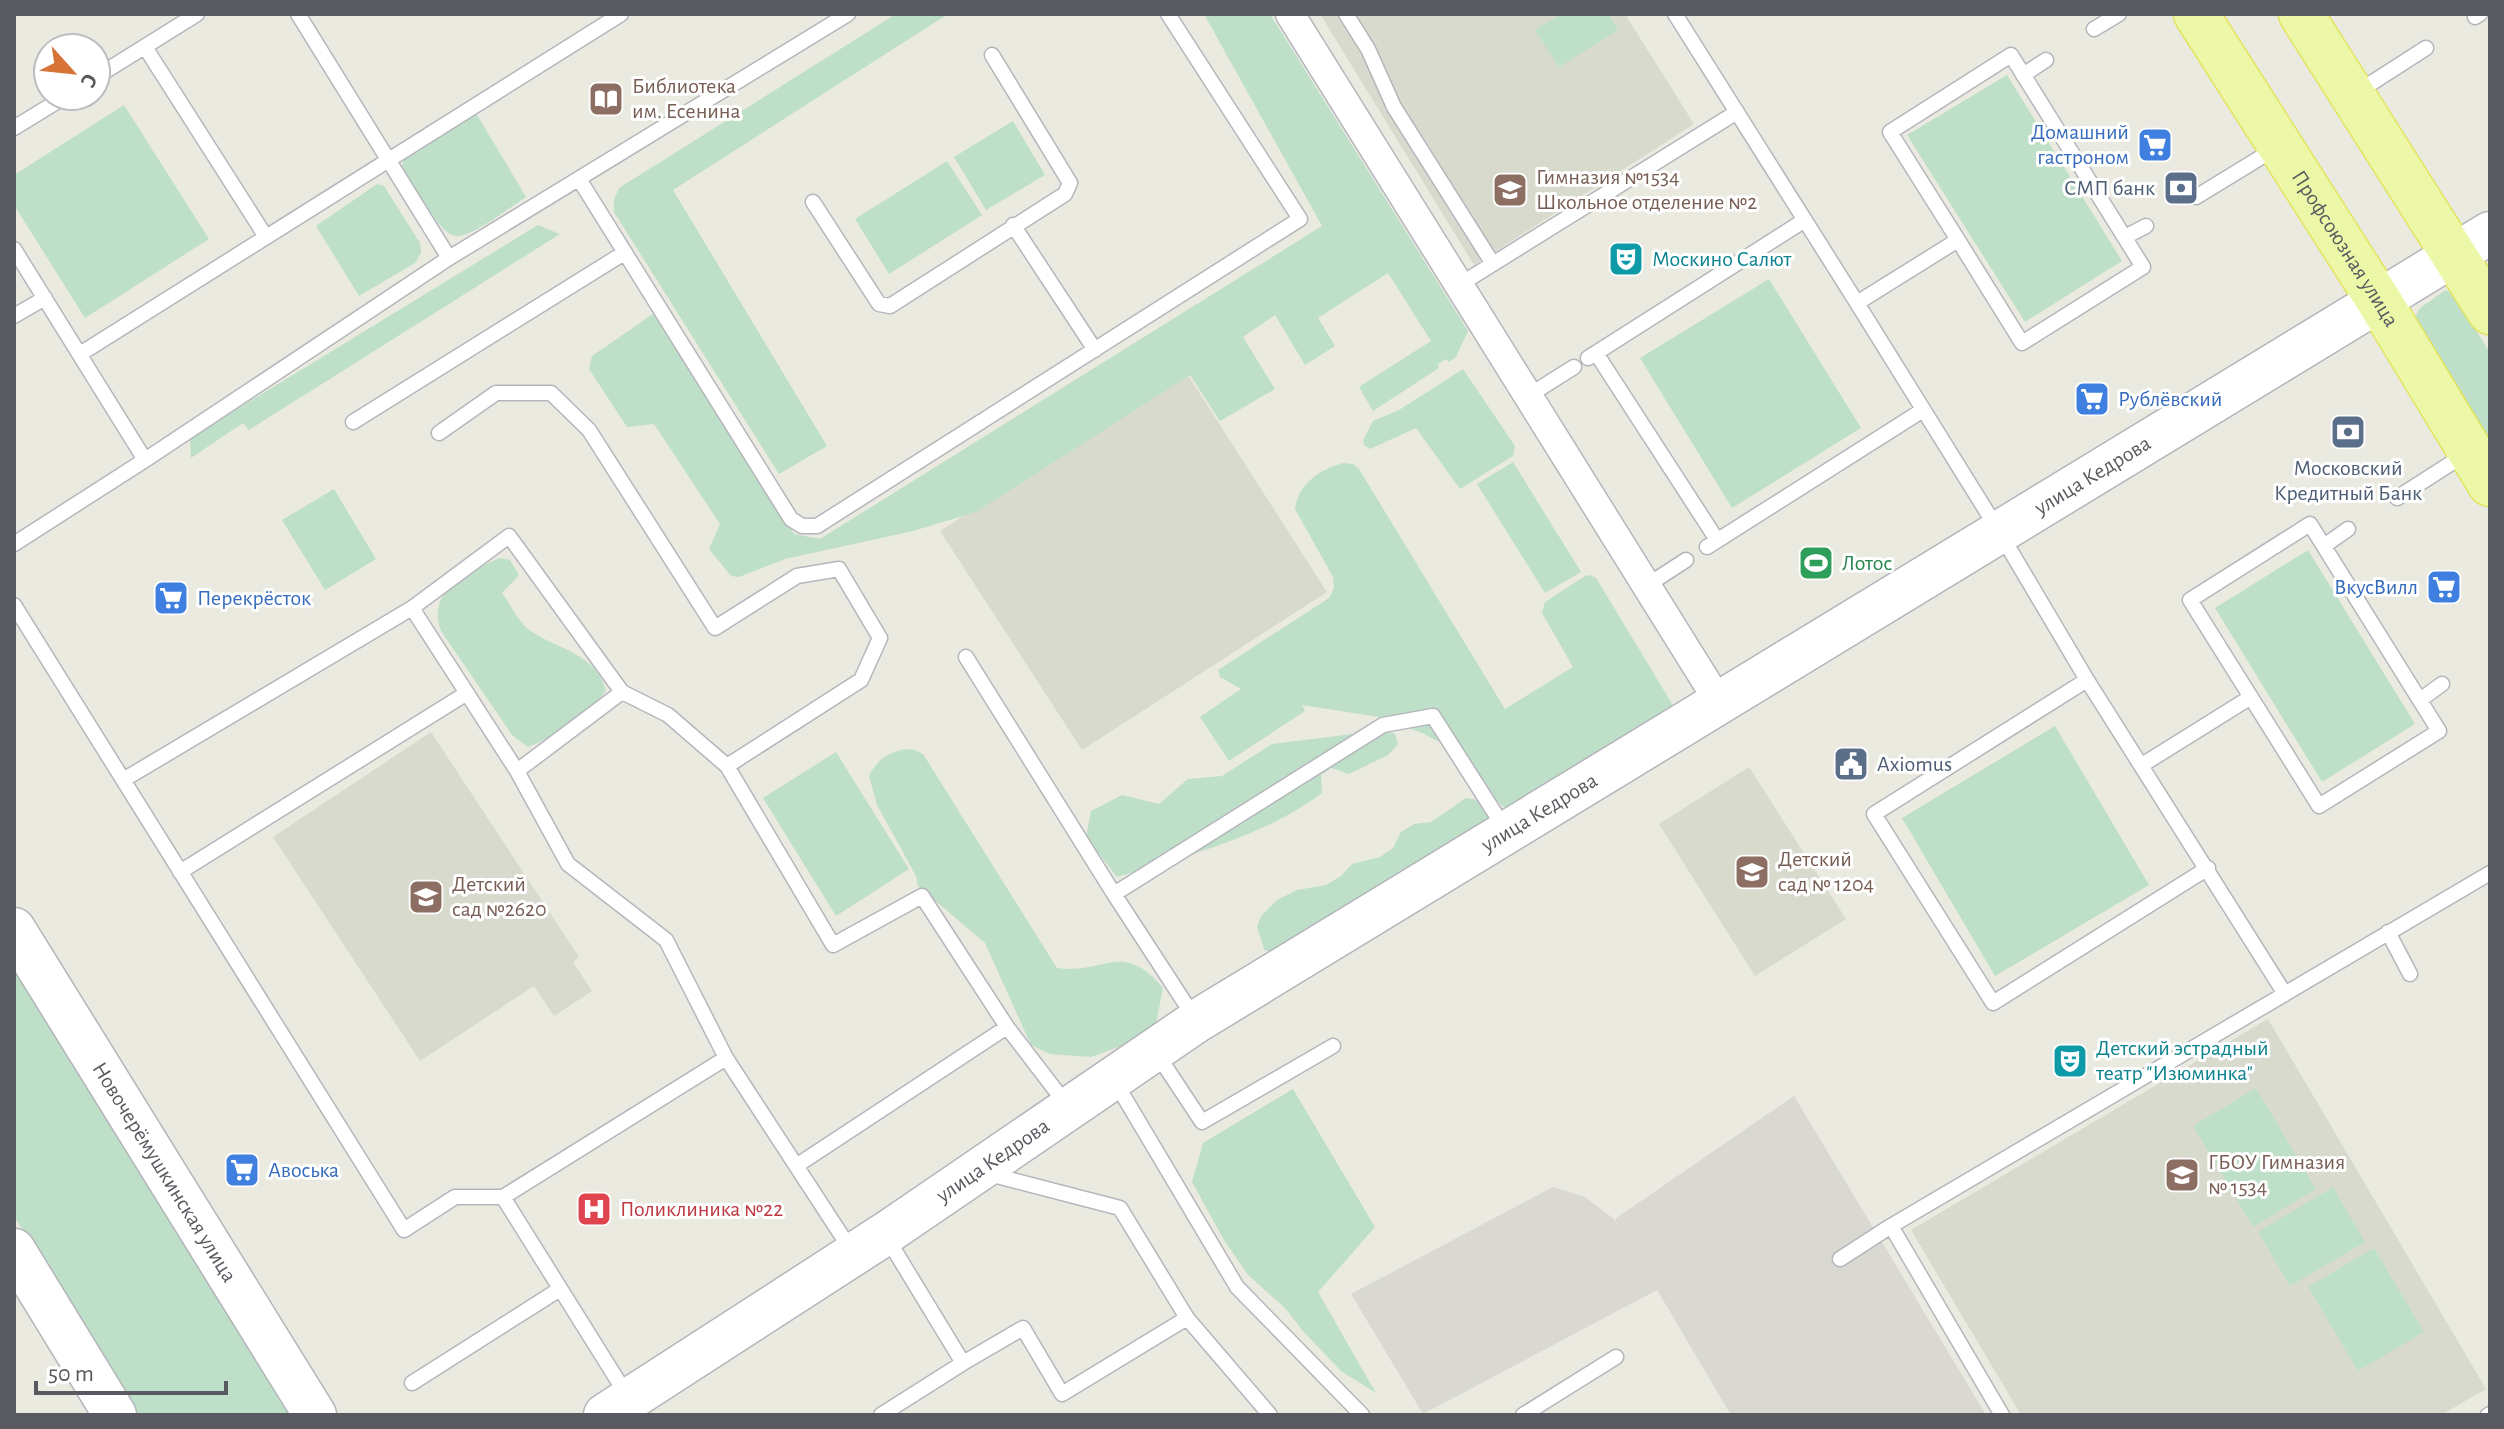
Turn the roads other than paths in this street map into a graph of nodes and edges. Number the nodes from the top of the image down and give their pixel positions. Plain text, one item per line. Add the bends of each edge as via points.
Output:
1 (197, 14) edge
2 (298, 14) edge
3 (621, 14) edge
4 (848, 14) edge
5 (1168, 14) edge
6 (1290, 14) edge
7 (1346, 14) edge
8 (2119, 14) edge
9 (2196, 14) edge
10 (2301, 14) edge
11 (1680, 16) edge
12 (2094, 29) dead end
13 (145, 47) junction
14 (2426, 48) dead end
15 (992, 55) dead end
16 (2046, 60) dead end
17 (112, 67) edge
18 (2023, 75) junction
19 (2353, 96) junction
20 (40, 112) edge
21 (1737, 112) junction
22 (14, 128) edge
23 (2280, 146) junction
24 (388, 159) junction
25 (579, 179) junction
26 (2196, 197) dead end
27 (813, 202) dead end
28 (1805, 220) junction
29 (1013, 225) junction
30 (2146, 226) dead end
31 (266, 237) junction
32 (2125, 237) junction
33 (1958, 240) junction
34 (2473, 243) edge
35 (14, 249) edge
36 (624, 253) junction
37 (449, 258) junction
38 (1493, 264) junction
39 (1459, 285) junction
40 (45, 298) junction
41 (2379, 301) junction
42 (1857, 303) junction
43 (2490, 312) edge
44 (14, 316) edge
45 (1095, 350) junction
46 (80, 354) junction
47 (1574, 367) dead end
48 (1528, 396) junction
49 (1923, 410) junction
50 (353, 422) dead end
51 (439, 433) dead end
52 (145, 460) junction
53 (2480, 467) edge
54 (2397, 498) dead end
55 (2348, 529) dead end
56 (2000, 533) junction
57 (14, 544) edge
58 (2324, 546) junction
59 (1686, 560) dead end
60 (1646, 586) junction
61 (14, 605) edge
62 (412, 608) junction
63 (966, 657) dead end
64 (2087, 680) junction
65 (2442, 684) dead end
66 (622, 692) junction
67 (467, 693) junction
68 (2251, 697) junction
69 (2420, 700) junction
70 (1719, 702) junction
71 (2142, 765) junction
72 (727, 766) junction
73 (517, 771) junction
74 (123, 780) junction
75 (1508, 832) junction
76 (2208, 868) junction
77 (180, 872) junction
78 (2490, 873) edge
79 (1114, 894) junction
80 (14, 929) edge
81 (2388, 932) junction
82 (2410, 974) dead end
83 (2285, 994) junction
84 (1197, 1021) junction
85 (1007, 1027) junction
86 (1333, 1046) dead end
87 (1154, 1051) junction
88 (726, 1058) junction
89 (1113, 1079) junction
90 (1069, 1107) junction
91 (796, 1166) junction
92 (977, 1171) junction
93 (503, 1197) junction
94 (1891, 1226) junction
95 (869, 1244) junction
96 (14, 1250) edge
97 (1840, 1259) dead end
98 (560, 1289) junction
99 (1187, 1318) junction
100 (1616, 1357) dead end
101 (963, 1363) junction
102 (412, 1383) dead end
103 (617, 1410) edge
104 (115, 1415) edge
105 (315, 1415) edge
106 (881, 1415) edge
107 (1270, 1415) edge
108 (1362, 1415) edge
109 (1523, 1415) edge
110 (2002, 1415) edge

1 - 13 lane
2 - 24 lane
3 - 24 lane
4 - 25 lane
5 - 45 lane via 1300,219
6 - 39 street
7 - 38 lane via 1394,107
8 - 12 lane
9 - 23 main road, Профсоюзная улица
10 - 19 main road
11 - 21 lane
13 - 17 lane
13 - 31 lane
14 - 19 lane
15 - 29 lane via 1070,183 1065,194
16 - 18 lane
18 - 32 lane
18 - 33 lane via 2011,55 1890,132
19 - 34 main road
20 - 22 lane
21 - 28 lane
21 - 38 lane
23 - 26 lane
23 - 41 main road, Профсоюзная улица
24 - 31 lane
24 - 37 lane
25 - 36 lane
25 - 37 lane
27 - 29 lane via 879,304 890,306
28 - 42 lane
28 - 49 lane via 1592,355 1712,543
29 - 45 lane
30 - 32 lane
31 - 46 lane
32 - 33 lane via 2143,267 2022,343
33 - 42 lane
34 - 41 street, улица Кедрова
34 - 43 main road
35 - 40 lane
36 - 45 lane via 791,519 802,526 817,526
36 - 50 lane
37 - 52 lane
38 - 39 lane
39 - 48 street
40 - 44 lane
40 - 46 lane
41 - 53 main road, Профсоюзная улица
41 - 56 street, улица Кедрова
42 - 49 lane
46 - 52 lane
47 - 48 lane
48 - 60 street
49 - 56 lane
51 - 72 lane via 496,393 551,393 589,430 715,628 797,576 839,569 880,638 861,680
52 - 57 lane
53 - 54 lane
55 - 58 lane
56 - 64 lane
56 - 70 street, улица Кедрова
58 - 68 lane via 2310,524 2190,600
58 - 69 lane
59 - 60 lane
60 - 70 street
61 - 74 lane
62 - 66 lane via 509,536
62 - 67 lane
62 - 74 lane
63 - 79 lane
64 - 71 lane
64 - 76 lane via 1874,814 1993,1003
65 - 69 lane
66 - 72 lane via 668,715
66 - 73 lane
67 - 73 lane
67 - 77 lane
68 - 69 lane via 2319,806 2439,731
68 - 71 lane
70 - 75 street, улица Кедрова
71 - 76 lane
72 - 85 lane via 833,945 922,896
73 - 88 lane via 568,864 666,940
74 - 77 lane
75 - 79 lane via 1433,716 1383,725
75 - 84 street, улица Кедрова
76 - 83 lane
77 - 93 lane via 404,1230 455,1197
78 - 81 lane
79 - 84 lane
80 - 105 street, Новочерёмушкинская улица
81 - 82 lane
81 - 83 lane
83 - 94 lane
84 - 87 street, улица Кедрова
85 - 90 lane
85 - 91 lane
86 - 87 lane via 1202,1122
87 - 89 street, улица Кедрова
88 - 91 lane
88 - 93 lane
89 - 90 street, улица Кедрова
89 - 108 lane via 1237,1287
90 - 92 street, улица Кедрова
91 - 95 lane
92 - 95 street, улица Кедрова
92 - 99 lane via 1120,1208
93 - 98 lane
94 - 97 lane
94 - 110 lane
95 - 101 lane
95 - 103 street, улица Кедрова
96 - 104 street
98 - 102 lane
98 - 103 lane
99 - 101 lane via 1062,1394 1023,1328
99 - 107 lane
100 - 109 lane
101 - 106 lane

